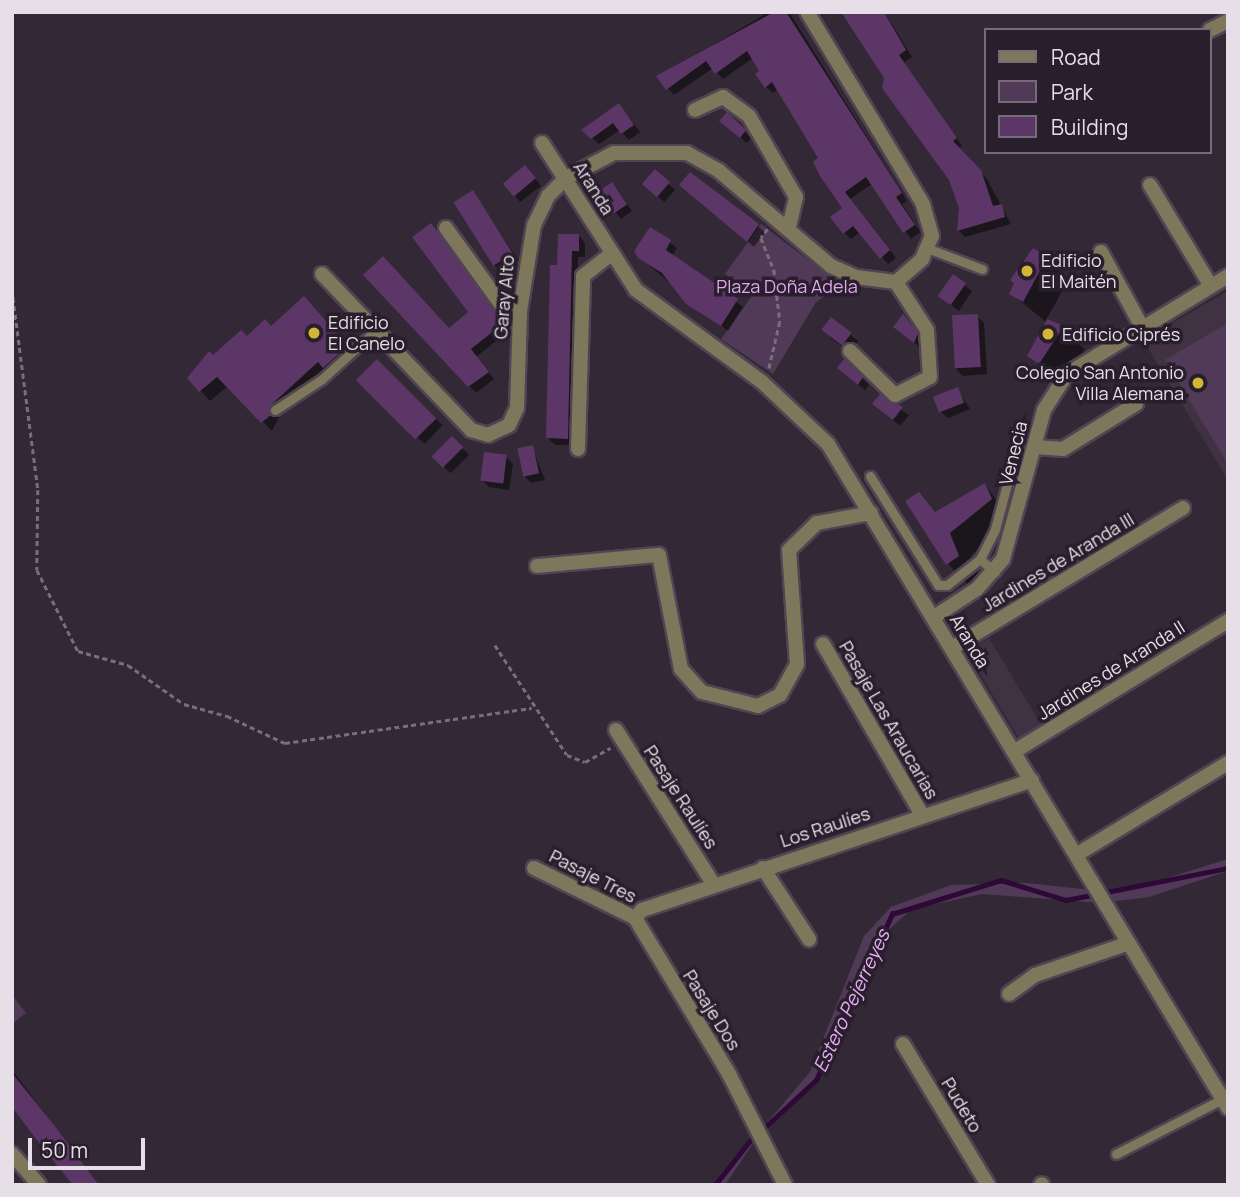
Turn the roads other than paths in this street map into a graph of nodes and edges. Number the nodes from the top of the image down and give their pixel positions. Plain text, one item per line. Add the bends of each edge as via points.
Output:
1 (807, 12) edge
2 (1228, 21) edge
3 (1212, 29) edge
4 (695, 110) dead end
5 (542, 143) dead end
6 (566, 178) junction
7 (1150, 185) dead end
8 (446, 228) dead end
9 (789, 228) junction
10 (927, 248) junction
11 (1101, 252) dead end
12 (612, 253) junction
13 (982, 269) dead end
14 (322, 274) dead end
15 (1228, 276) edge
16 (896, 282) junction
17 (1211, 286) junction
18 (520, 310) junction
19 (1141, 325) junction
20 (376, 330) junction
21 (850, 351) dead end
22 (1136, 404) dead end
23 (275, 410) dead end
24 (1017, 447) dead end
25 (1035, 447) junction
26 (578, 449) dead end
27 (870, 477) dead end
28 (1183, 508) dead end
29 (871, 513) junction
30 (980, 559) junction
31 (537, 566) dead end
32 (995, 572) junction
33 (934, 617) junction
34 (1228, 621) edge
35 (823, 644) dead end
36 (952, 648) junction
37 (619, 735) road end
38 (1015, 751) junction
39 (1228, 763) edge
40 (1032, 780) junction
41 (922, 815) junction
42 (1076, 855) junction
43 (534, 868) dead end
44 (763, 868) junction
45 (715, 885) junction
46 (635, 918) junction
47 (809, 939) dead end
48 (1129, 943) junction
49 (1009, 994) dead end
50 (903, 1044) dead end
51 (1225, 1103) edge
52 (12, 1154) edge
53 (1116, 1154) dead end
54 (39, 1185) edge
55 (785, 1185) edge
56 (988, 1185) edge

1 - 10 street via 923,204 932,236
2 - 3 street
4 - 9 street via 723,97 749,116 796,197
5 - 6 street, Aranda
6 - 9 street, Garay Alto via 614,153 687,153
6 - 12 street, Aranda
6 - 18 street, Garay Alto via 548,196 534,225
7 - 17 street
8 - 18 street via 500,303
9 - 16 street, Garay Alto via 831,265 856,278
10 - 13 lane
10 - 16 street
11 - 19 street
12 - 26 street via 587,271 582,286
12 - 29 street, Aranda via 652,306 762,382 810,424
14 - 20 street, Garay Alto
15 - 17 street, Venecia
16 - 21 street via 927,330 930,377 895,395
17 - 19 street, Venecia
18 - 20 street, Garay Alto via 517,408 509,425 488,435 471,430
19 - 25 street, Venecia via 1067,374 1044,410
20 - 23 lane via 322,379
22 - 25 street via 1063,449
24 - 30 lane via 995,529
25 - 32 street, Venecia
27 - 30 lane via 938,585 947,585
28 - 36 street, Jardines de Aranda III
29 - 31 street via 817,523 789,550 797,664 780,695 758,706 702,692 681,669 659,555
29 - 33 street, Aranda
30 - 32 lane
32 - 33 street
33 - 36 street, Aranda
34 - 38 street, Jardines de Aranda II
35 - 41 street, Pasaje Las Araucarias
36 - 38 street, Aranda
37 - 45 street, Pasaje Raulíes
38 - 40 street, Aranda
39 - 42 street
40 - 41 street, Los Raulíes
40 - 42 street, Aranda
41 - 44 street, Los Raulíes
42 - 48 street, Aranda
43 - 46 street, Pasaje Tres
44 - 45 street, Los Raulíes
44 - 47 street
45 - 46 street, Los Raulíes via 642,909
46 - 55 street, Pasaje Dos via 729,1074 750,1125
48 - 49 street via 1035,975
48 - 51 street, Aranda
50 - 56 street, Pudeto
51 - 53 lane
52 - 54 street

